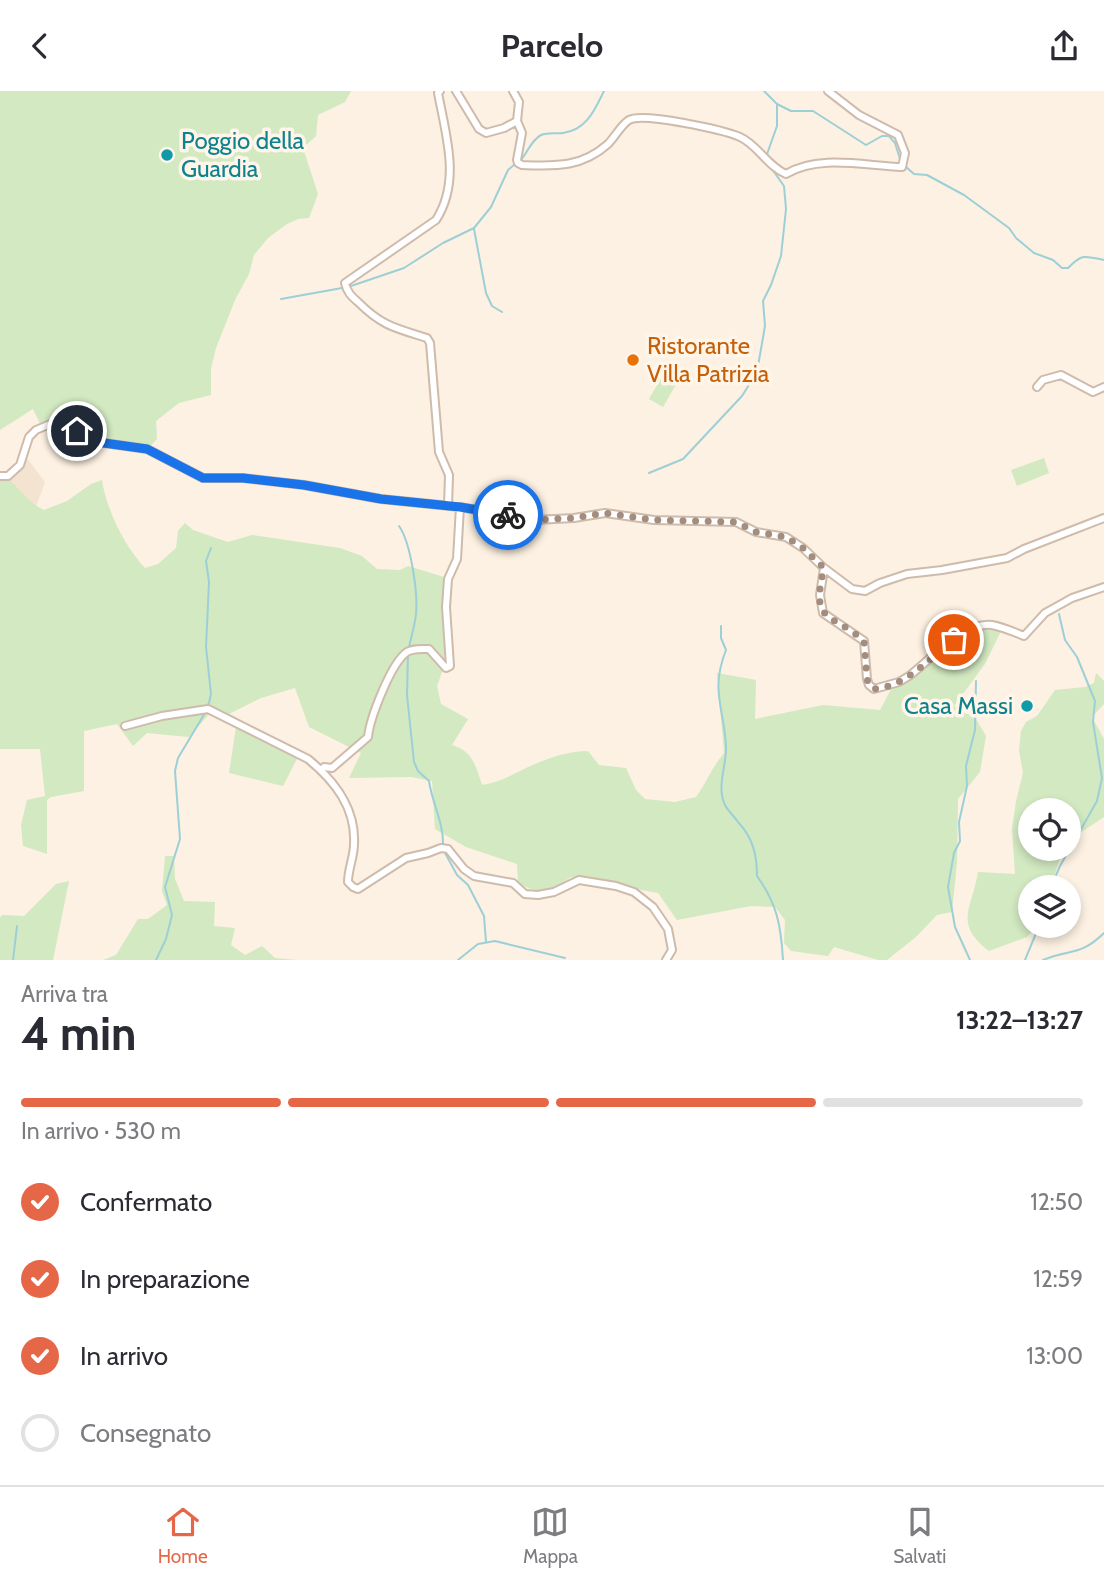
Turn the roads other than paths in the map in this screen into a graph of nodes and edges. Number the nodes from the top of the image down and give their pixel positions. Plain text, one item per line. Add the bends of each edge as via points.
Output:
1 (440, 91) edge
2 (456, 91) edge
3 (513, 91) edge
4 (828, 91) edge
5 (517, 121) junction
6 (1037, 387) dead end
7 (1104, 387) edge
8 (0, 476) edge
9 (448, 506) junction
10 (460, 507) junction
11 (1104, 518) edge
12 (824, 568) junction
13 (1104, 587) edge
14 (125, 726) dead end
15 (321, 770) junction
16 (666, 960) edge

1 - 9 street via 451,169 442,210 436,220 345,283 347,291 376,320 430,343 439,452 449,475
2 - 5 street via 486,133
3 - 5 street via 520,106
4 - 5 street via 859,115 898,135 905,153 902,167 811,163 783,173 741,138 682,123 635,118 590,157 559,166 522,165 517,160 522,133
6 - 7 street via 1043,380 1061,375 1093,392
8 - 9 street via 8,476 20,465 36,430 61,422 97,442 147,449 203,478 243,478
9 - 10 street
10 - 12 street via 535,520 605,513 654,520 736,522 756,532 786,537
10 - 15 street via 457,559 448,579 446,607 450,666 446,668 429,649 404,654 383,688 368,737 332,768
11 - 12 street via 1007,558 907,574 865,591 852,589
12 - 13 street via 823,613 864,641 867,679 874,689 909,677 965,632 992,625 1024,636 1045,613
14 - 15 street via 208,709 308,759
15 - 16 street via 353,819 348,877 352,887 358,889 406,858 441,848 448,849 474,876 513,883 525,894 554,892 579,880 616,886 634,892 653,907 668,929 671,950

